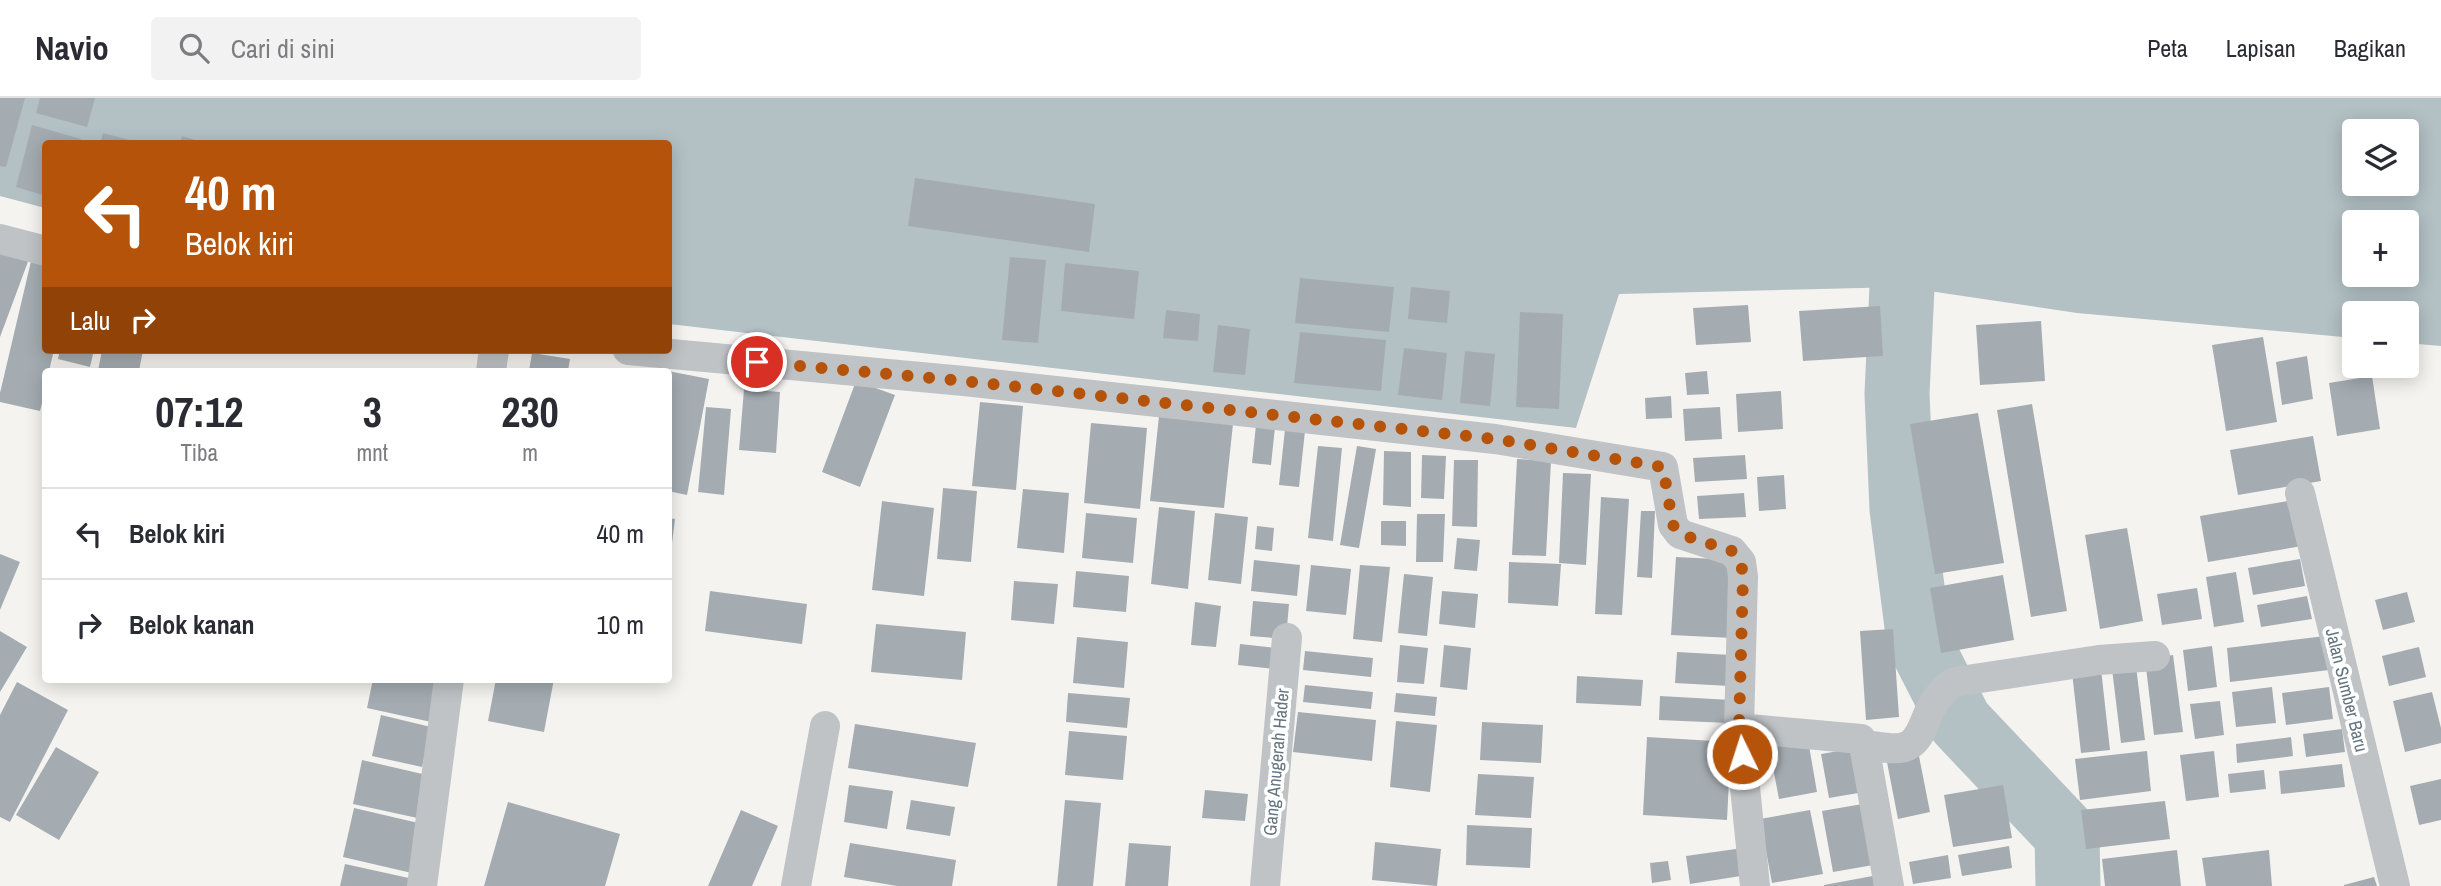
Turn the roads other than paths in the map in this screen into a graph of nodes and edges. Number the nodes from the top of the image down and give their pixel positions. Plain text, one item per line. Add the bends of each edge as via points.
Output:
1 (0, 239) edge
2 (42, 250) edge
3 (671, 354) edge
4 (2300, 493) dead end
5 (1287, 638) dead end
6 (2155, 656) dead end
7 (448, 683) edge
8 (825, 726) dead end
9 (1739, 728) junction
10 (1864, 745) junction
11 (422, 886) edge
12 (796, 886) edge
13 (1265, 886) edge
14 (1755, 886) edge
15 (1889, 886) edge
16 (2395, 886) edge

1 - 2 street
3 - 9 street via 1468,436 1663,467 1676,530 1732,551 1741,562
4 - 16 street, Jalan Sumber Baru
5 - 13 street, Gang Anugerah Hader
6 - 10 street via 1954,682 1938,697 1909,746
7 - 11 street
8 - 12 street
9 - 10 street via 1856,738
9 - 14 street
10 - 15 street

